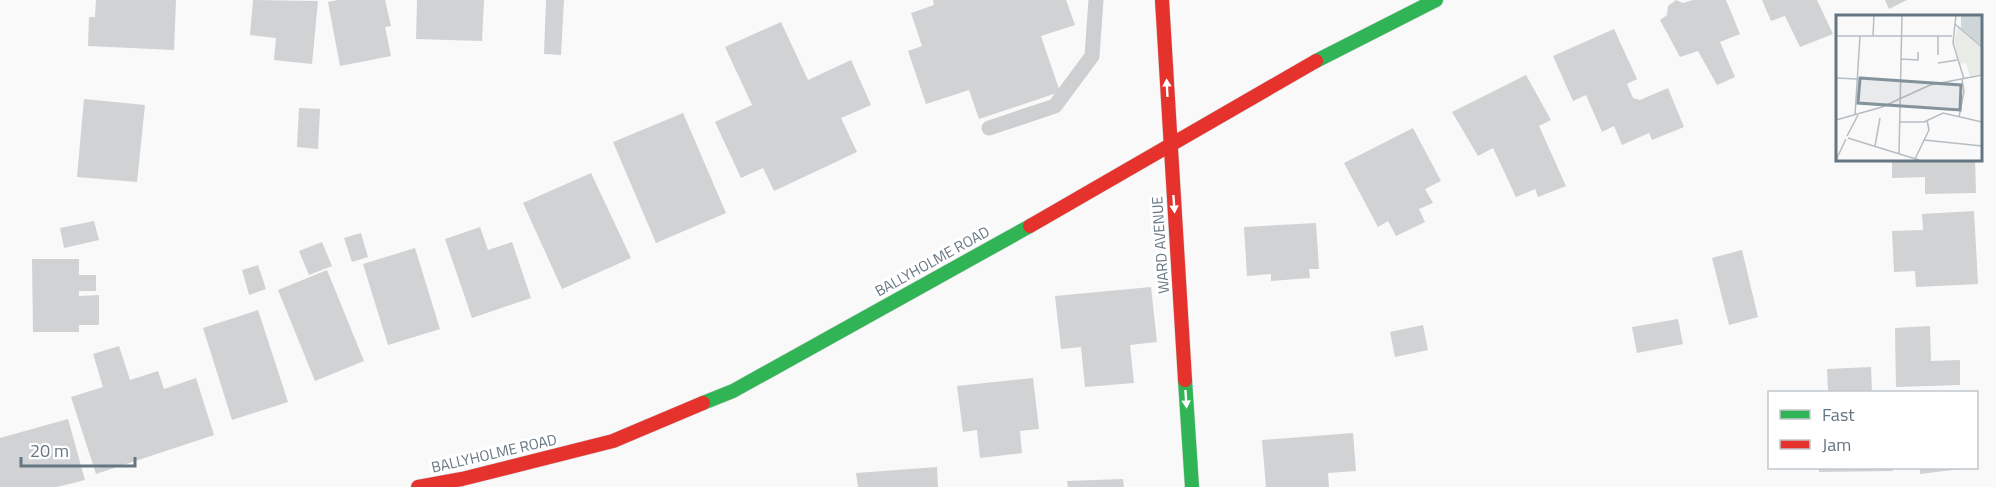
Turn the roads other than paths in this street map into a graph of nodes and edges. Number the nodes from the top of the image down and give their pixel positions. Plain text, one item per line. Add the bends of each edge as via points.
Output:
1 (1096, 0) edge
2 (1162, 0) edge
3 (1436, 0) edge
4 (989, 128) dead end
5 (1170, 146) junction
6 (418, 487) edge
7 (1192, 487) edge

1 - 4 lane via 1092,56 1055,106
5 -> 2 main road, WARD AVENUE
3 - 5 main road, BALLYHOLME ROAD via 1286,76
5 - 6 main road, BALLYHOLME ROAD via 733,391 613,441
5 -> 7 main road, WARD AVENUE

